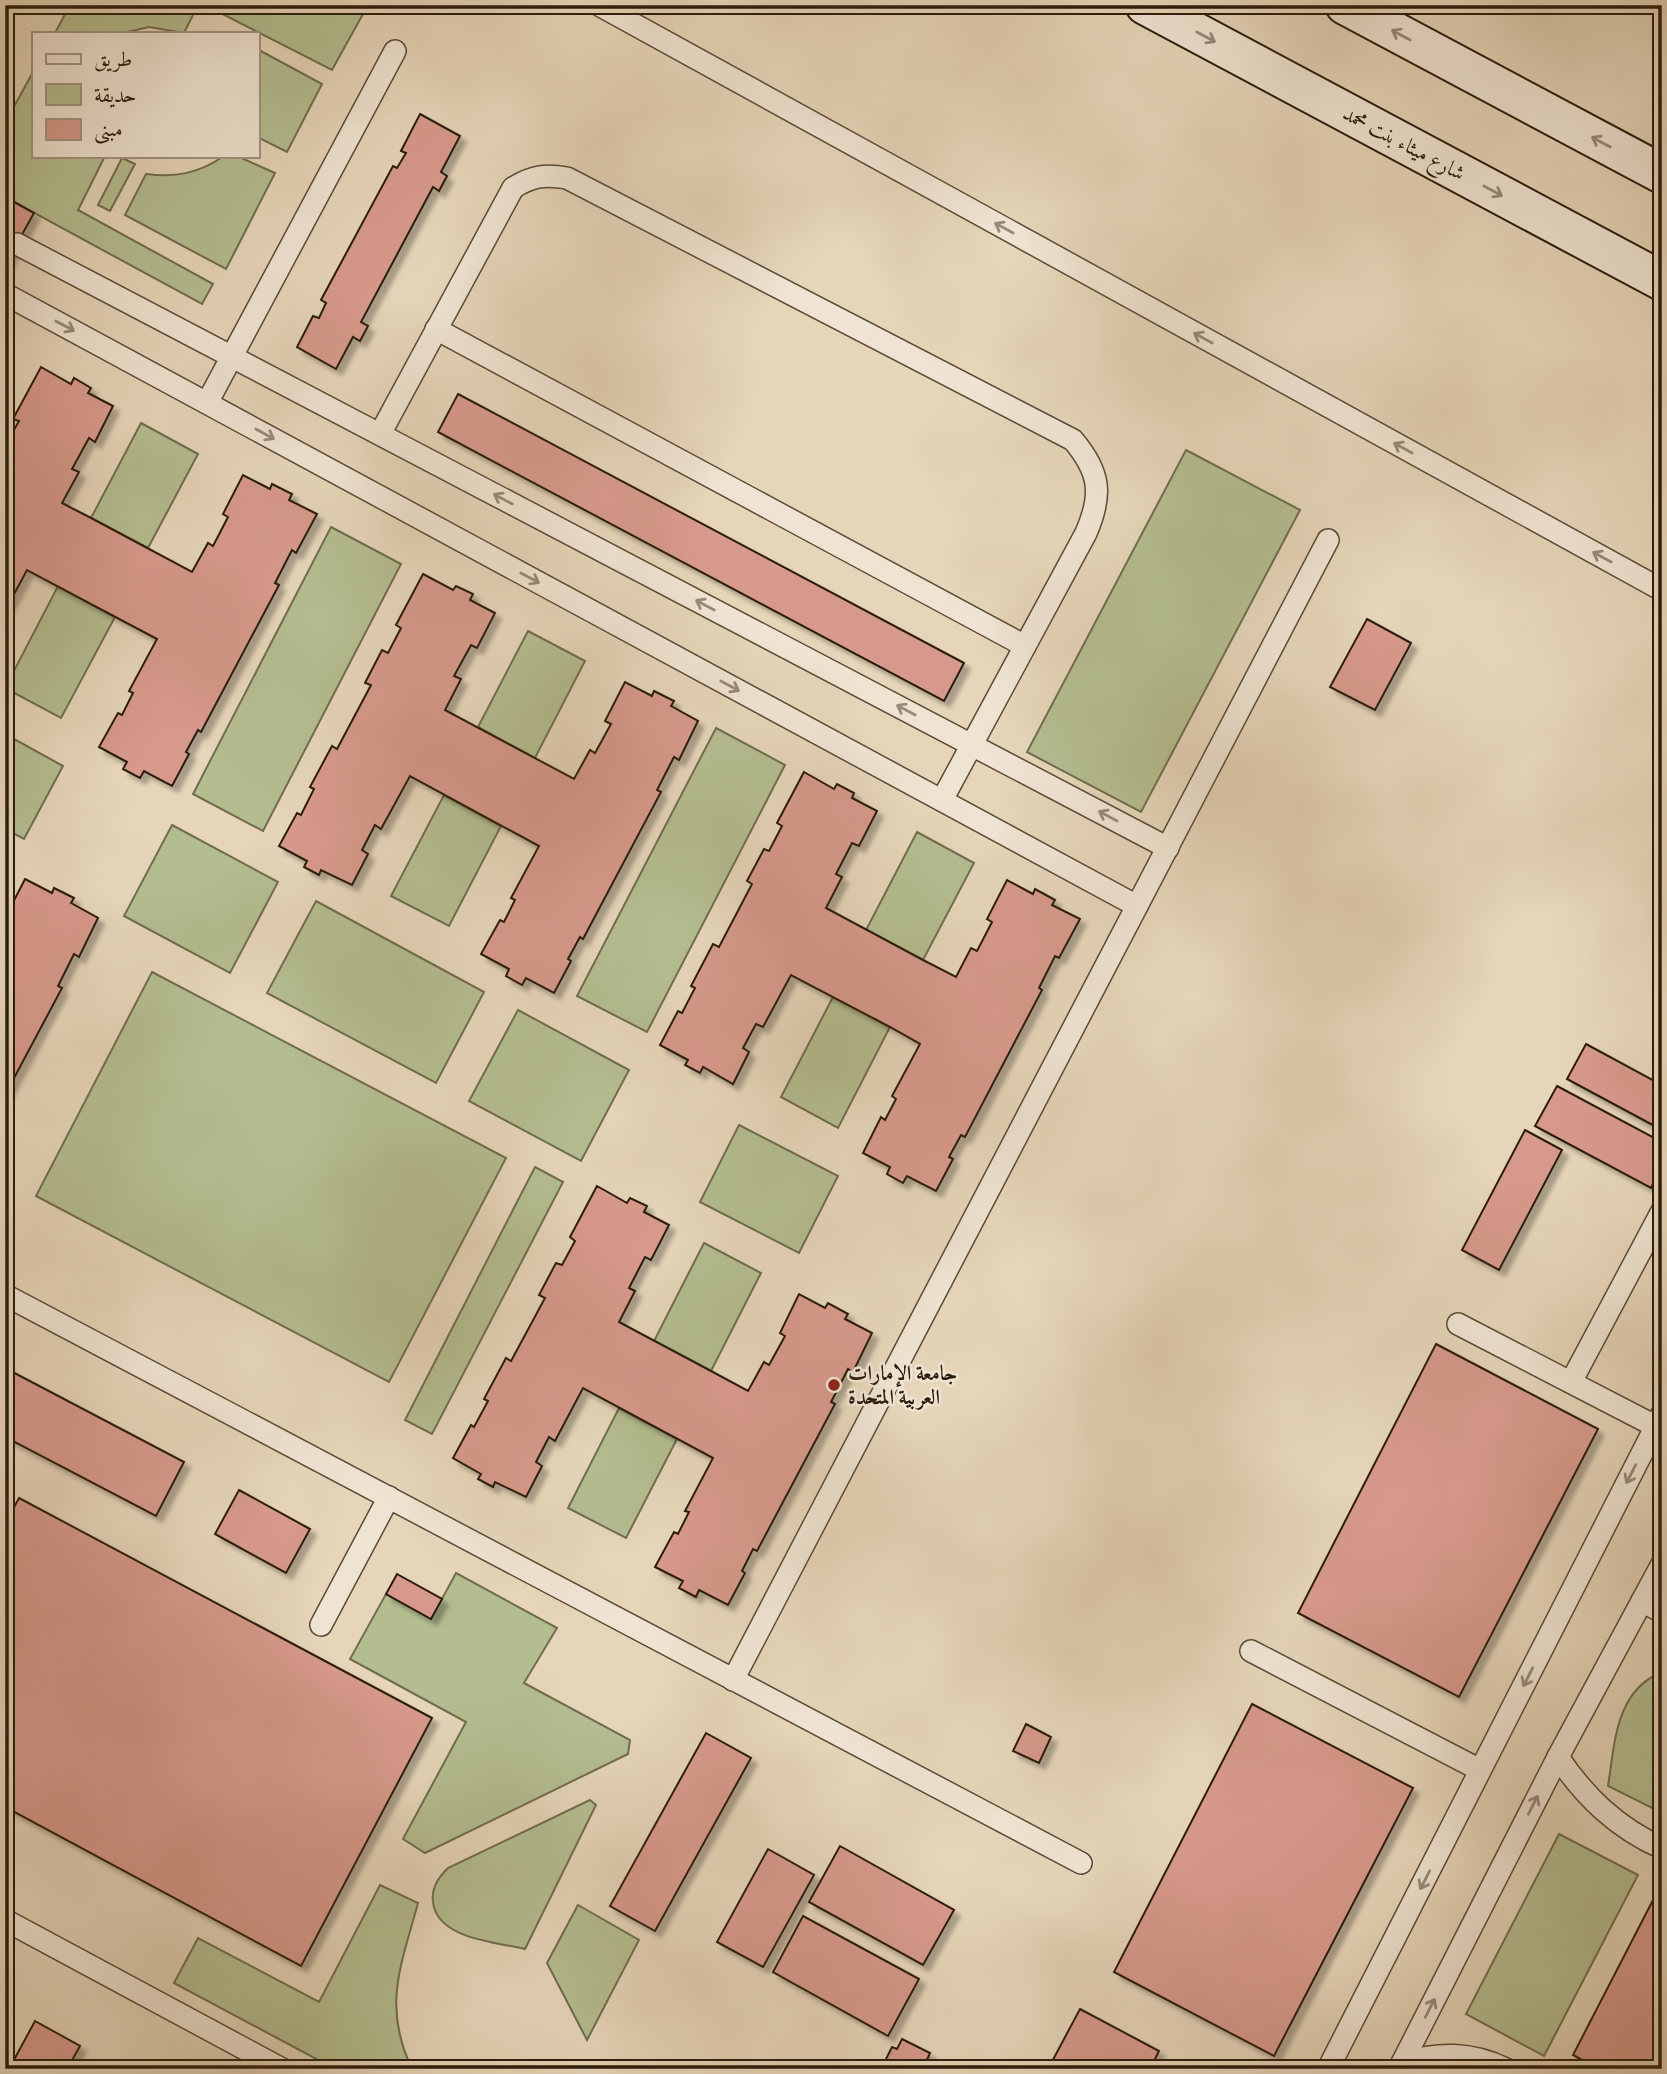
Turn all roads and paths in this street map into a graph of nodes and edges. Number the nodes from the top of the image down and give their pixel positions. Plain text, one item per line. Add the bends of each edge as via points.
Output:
1 (599, 5) edge
2 (1145, 5) edge
3 (1345, 5) edge
4 (394, 51) dead end
5 (1662, 174) edge
6 (17, 244) dead end
7 (1662, 281) edge
8 (6, 295) edge
9 (436, 328) junction
10 (232, 357) junction
11 (207, 403) junction
12 (380, 435) junction
13 (1328, 540) dead end
14 (1662, 590) edge
15 (1025, 646) junction
16 (973, 745) junction
17 (942, 800) junction
18 (1168, 848) junction
19 (1137, 906) junction
20 (1662, 1211) edge
21 (5, 1295) edge
22 (1458, 1324) dead end
23 (1571, 1382) junction
24 (1659, 1420) edge
25 (389, 1497) junction
26 (1662, 1564) edge
27 (1642, 1601) junction
28 (1662, 1612) edge
29 (321, 1625) dead end
30 (1251, 1651) dead end
31 (733, 1679) junction
32 (1558, 1757) junction
33 (1480, 1770) junction
34 (1662, 1848) edge
35 (1081, 1863) dead end
36 (5, 1920) edge
37 (1400, 2066) edge
38 (282, 2069) edge
39 (1328, 2069) edge
40 (1506, 2069) edge

14 -> 1 lane
2 -> 7 main road, شارع ميثاء بنت محمد
5 -> 3 main road
4 - 10 lane
6 - 10 lane
8 -> 11 lane
9 - 12 lane
9 - 15 lane
9 - 15 lane via 513,188 529,178 567,178 1062,434 1089,459 1097,484 1096,510
10 - 11 lane
10 - 12 lane
11 -> 17 lane
16 -> 12 lane
13 - 18 lane
15 - 16 lane
16 - 17 lane
18 -> 16 lane
17 - 19 lane
18 - 19 lane
19 - 31 lane
20 - 23 lane
21 - 25 lane
22 - 23 lane
23 - 24 lane
24 -> 33 lane
25 - 29 lane
25 - 31 lane
26 - 27 lane
27 - 28 lane
27 - 32 lane
30 - 33 lane
31 - 35 lane
32 - 34 lane via 1599,1808
37 -> 32 lane
33 -> 39 lane
36 - 38 lane
37 - 40 lane via 1427,2056 1453,2054

